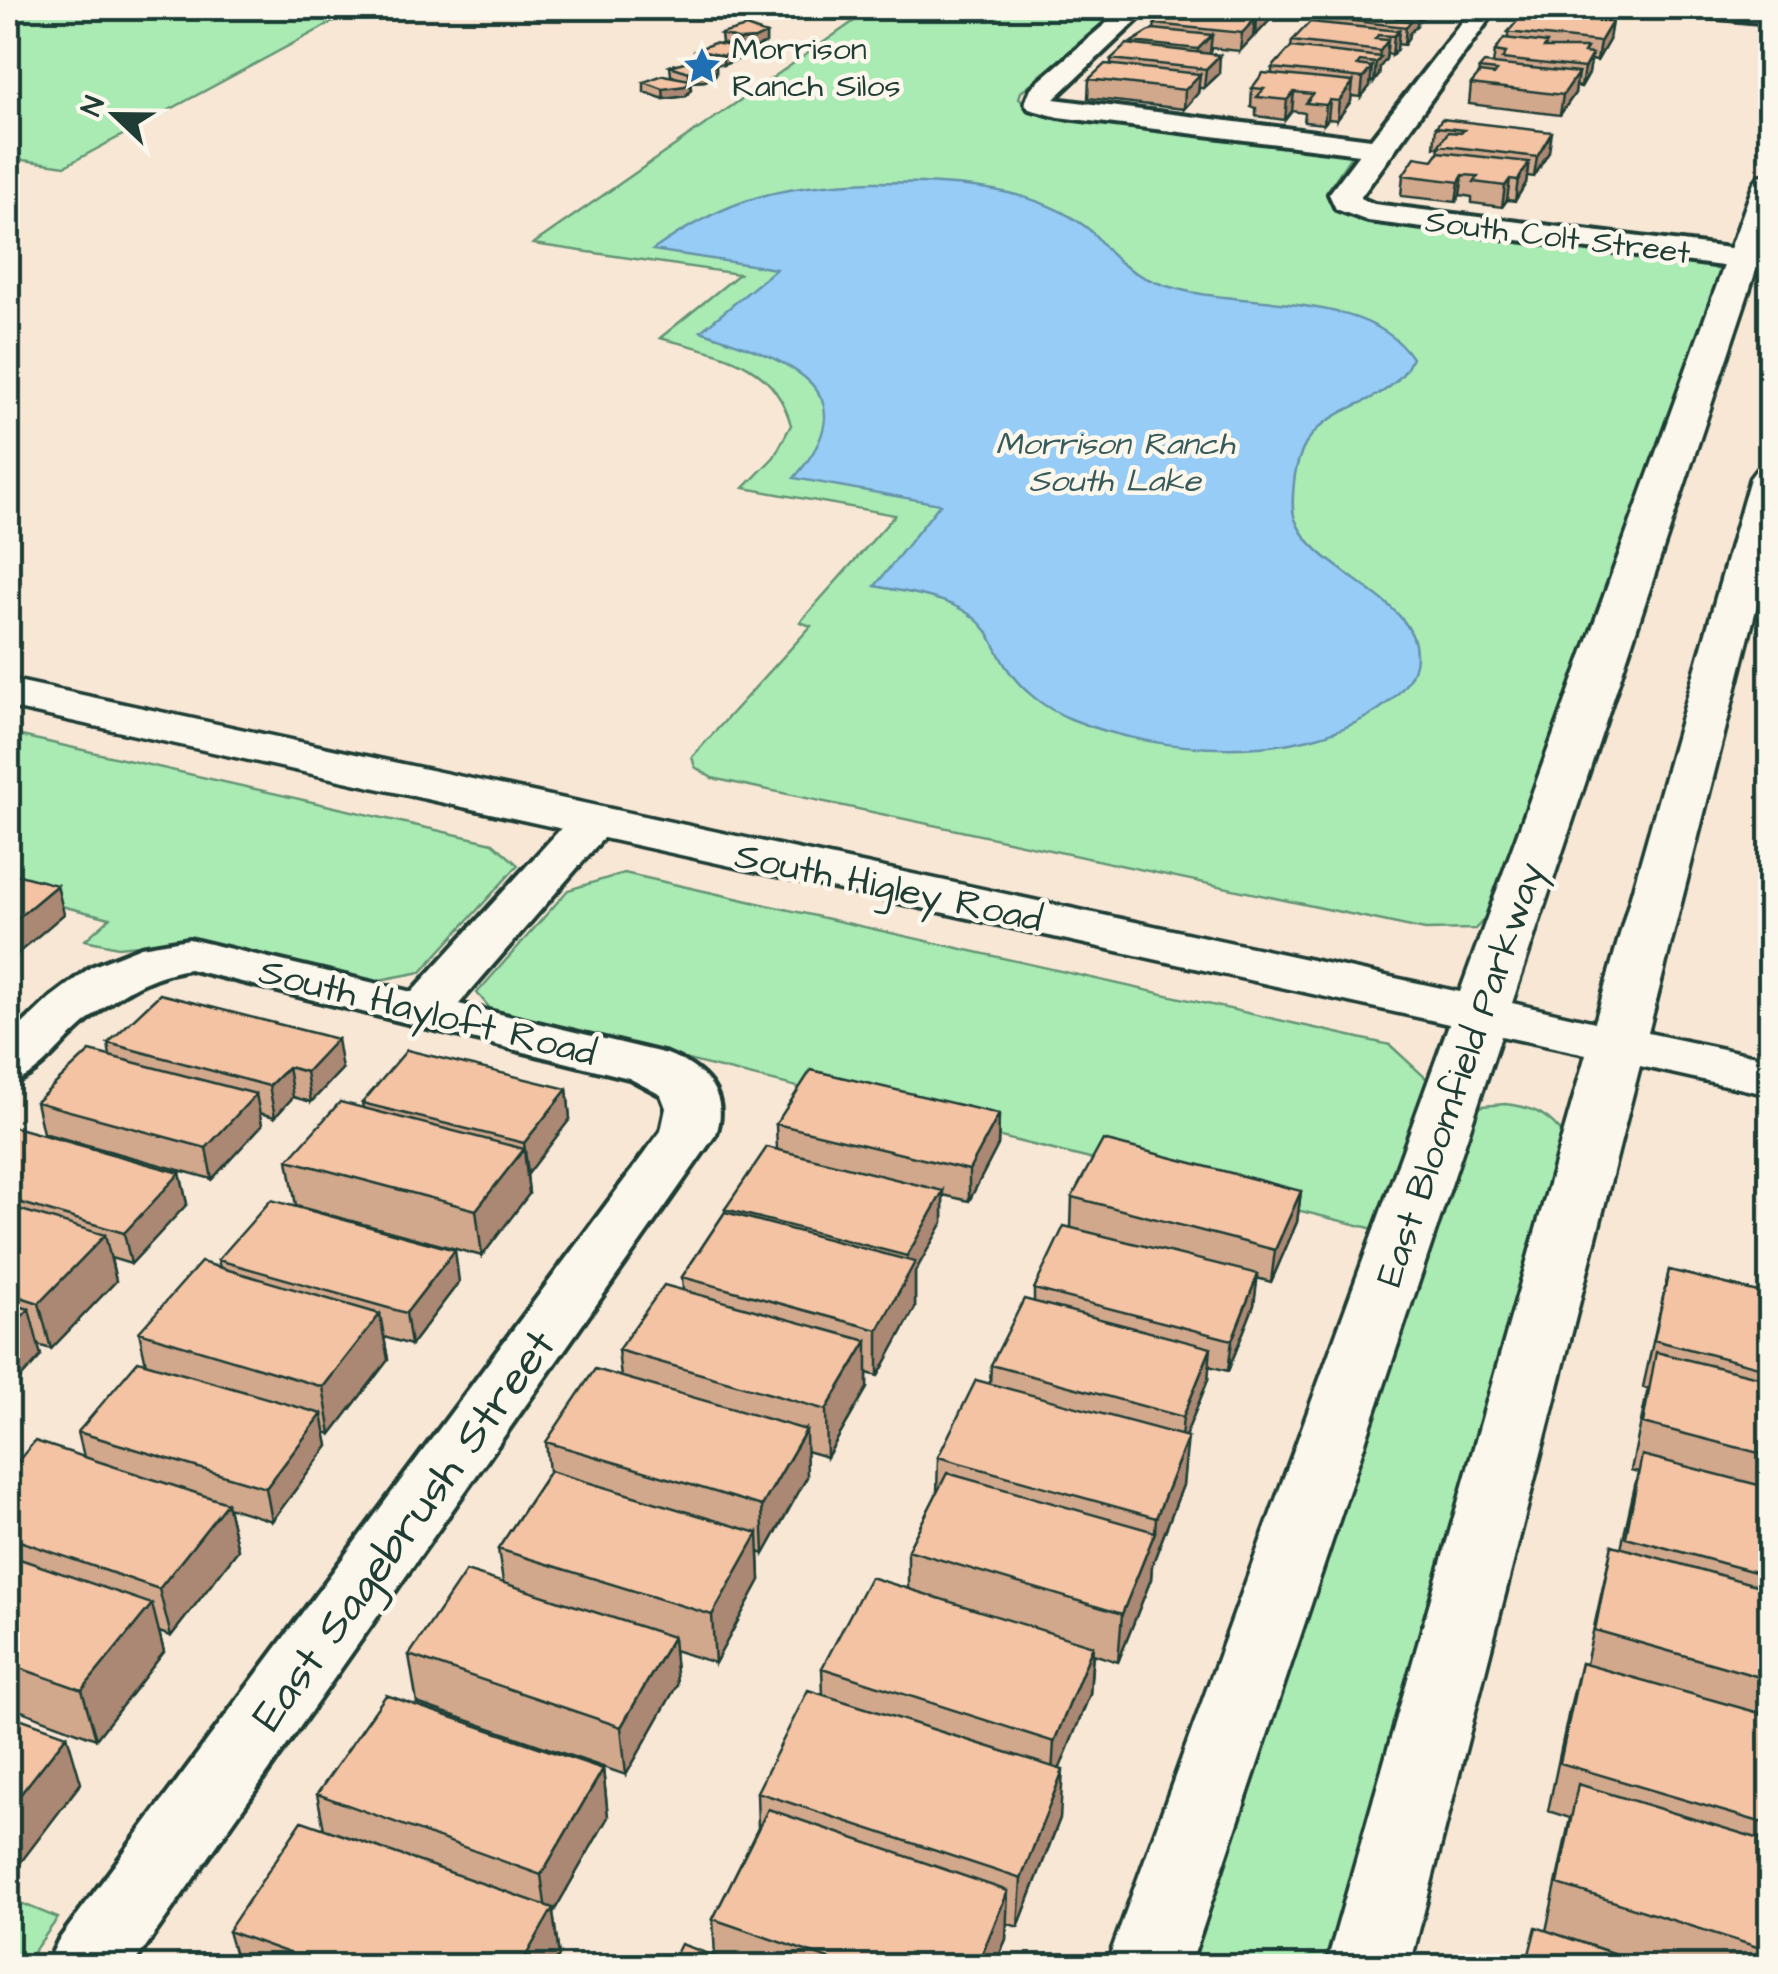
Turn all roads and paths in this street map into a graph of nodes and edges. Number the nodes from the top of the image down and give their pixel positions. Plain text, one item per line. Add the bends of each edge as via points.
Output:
1 (1138, 8) edge
2 (1485, 8) edge
3 (1686, 8) edge
4 (1770, 16) edge
5 (1378, 148) junction
6 (1770, 182) edge
7 (1756, 261) edge
8 (1770, 478) edge
9 (8, 692) edge
10 (593, 822) junction
11 (424, 1010) junction
12 (1480, 1015) junction
13 (1616, 1044) junction
14 (8, 1067) edge
15 (1770, 1077) edge
16 (686, 1086) joint
17 (86, 1966) edge
18 (1148, 1966) edge
19 (1368, 1966) edge

1 - 5 street via 1041,94 1039,103
2 - 5 street
3 - 4 street
5 - 7 street, South Colt Street via 1344,194 1347,204 1368,212
6 - 7 street, East Bloomfield Parkway
7 - 12 street, East Bloomfield Parkway
8 - 13 street
9 - 10 street, South Higley Road
10 - 11 street
10 - 12 street, South Higley Road
11 - 14 street, South Hayloft Road via 212,958 164,956 116,972
11 - 16 street, South Hayloft Road via 648,1066
12 - 13 street, South Higley Road
12 - 18 street, East Bloomfield Parkway
13 - 15 street, South Higley Road
13 - 19 street
16 - 17 street, East Sagebrush Street via 696,1118 688,1134

